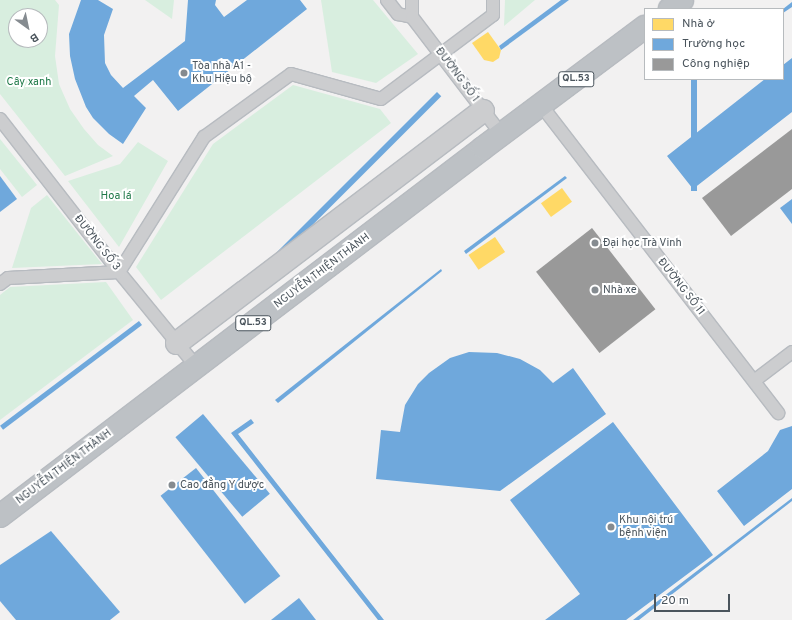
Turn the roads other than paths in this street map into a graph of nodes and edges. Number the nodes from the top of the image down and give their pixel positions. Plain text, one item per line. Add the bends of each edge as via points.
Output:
1 (387, 0) edge
2 (412, 0) edge
3 (493, 0) edge
4 (682, 0) edge
5 (671, 8) edge
6 (412, 16) junction
7 (644, 29) edge
8 (441, 54) junction
9 (541, 104) junction
10 (483, 111) junction
11 (0, 119) edge
12 (501, 134) junction
13 (119, 272) junction
14 (0, 284) edge
15 (177, 343) junction
16 (792, 352) edge
17 (196, 366) junction
18 (754, 381) junction
19 (778, 413) dead end
20 (0, 516) edge

1 - 6 lane via 398,14
2 - 6 lane
3 - 8 lane via 493,16
4 - 5 highway
6 - 8 lane, ĐƯỜNG SỐ 1
7 - 9 highway, NGUYỄN THIỆN THÀNH / QL.53
8 - 10 lane, ĐƯỜNG SỐ 1
8 - 13 lane via 381,99 291,74 204,136
9 - 12 highway, NGUYỄN THIỆN THÀNH / QL.53
9 - 18 lane, ĐƯỜNG SỐ 11
10 - 12 lane, ĐƯỜNG SỐ 1
10 - 15 street
11 - 13 lane, ĐƯỜNG SỐ 3
12 - 17 highway, NGUYỄN THIỆN THÀNH / QL.53
13 - 14 lane via 8,278
13 - 15 lane, ĐƯỜNG SỐ 3
15 - 17 lane, ĐƯỜNG SỐ 3
16 - 18 lane
17 - 20 highway, NGUYỄN THIỆN THÀNH / QL.53
18 - 19 lane, ĐƯỜNG SỐ 11

